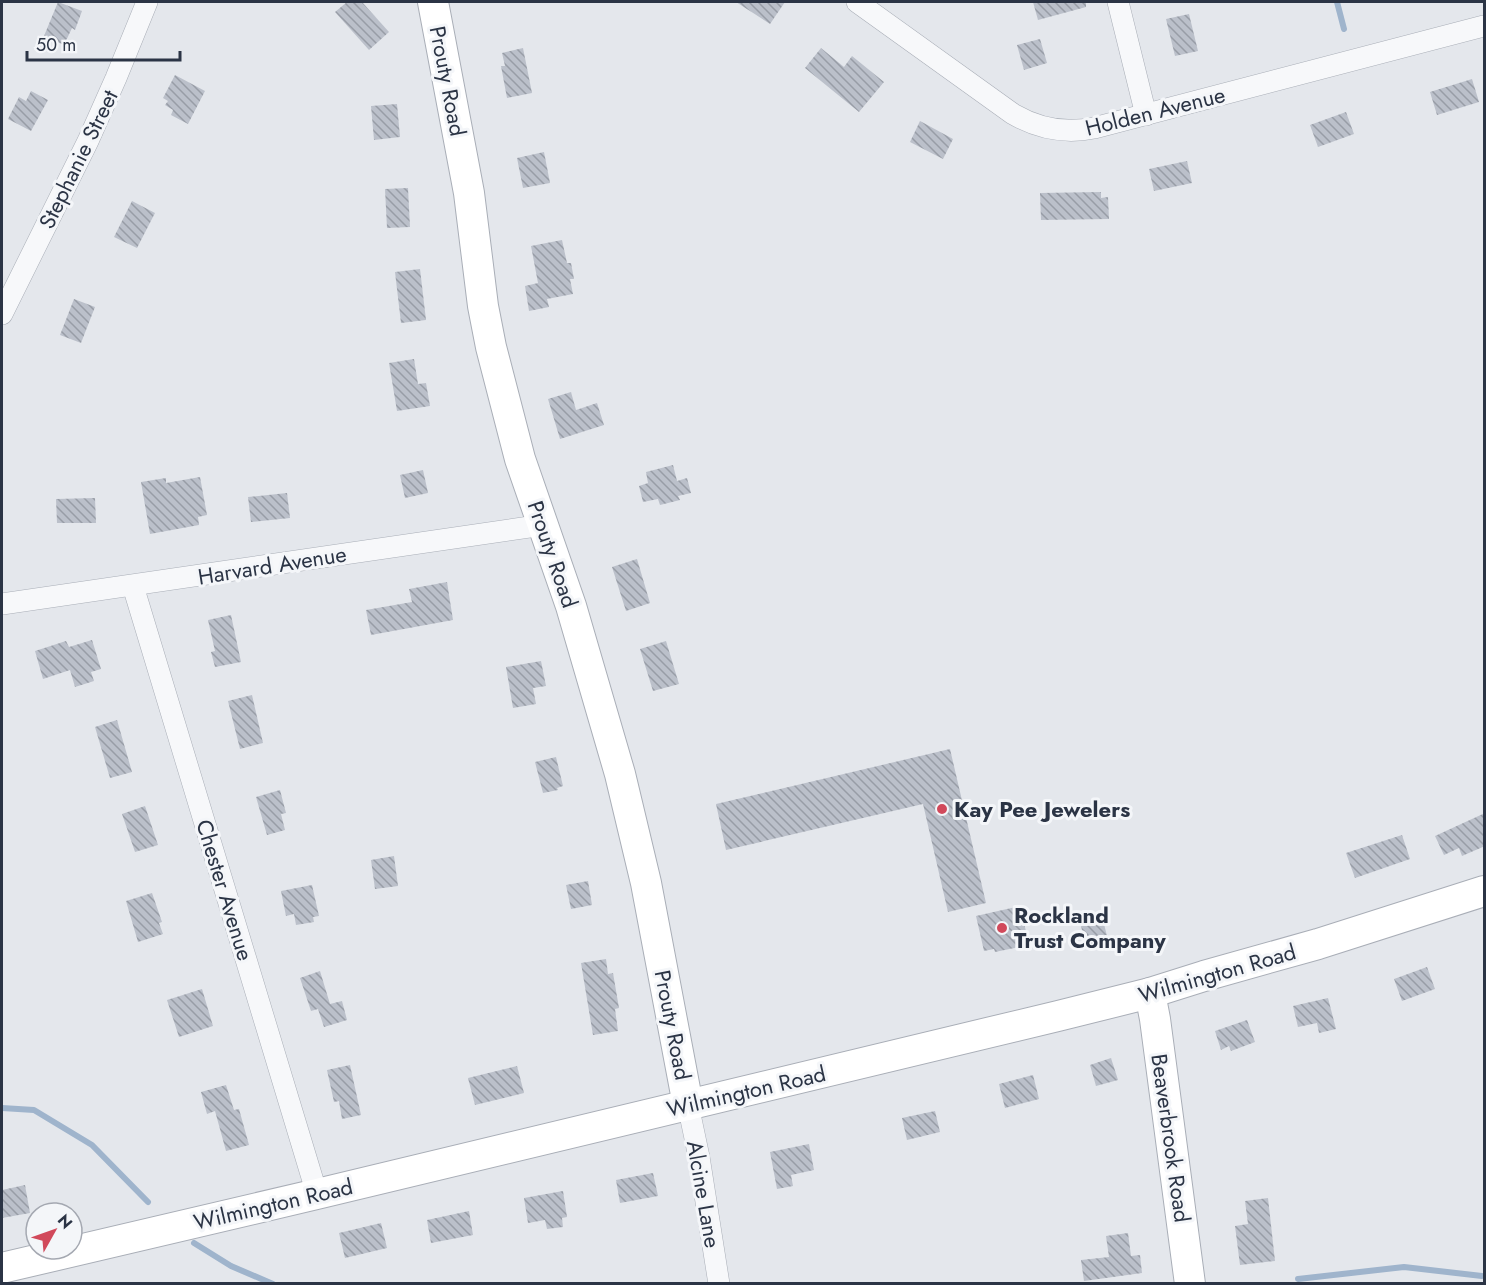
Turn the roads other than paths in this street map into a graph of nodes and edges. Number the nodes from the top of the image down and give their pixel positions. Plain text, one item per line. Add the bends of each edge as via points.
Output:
1 (147, 2) edge
2 (433, 2) edge
3 (857, 2) edge
4 (1118, 2) edge
5 (1485, 26) edge
6 (1146, 115) junction
7 (2, 314) edge
8 (543, 525) junction
9 (133, 586) junction
10 (2, 604) edge
11 (1485, 891) edge
12 (1150, 993) junction
13 (688, 1105) junction
14 (317, 1194) junction
15 (11, 1272) edge
16 (719, 1284) edge
17 (1190, 1284) edge

1 - 7 street, Stephanie Street via 88,141
2 - 8 main road, Prouty Road via 467,182 490,347 520,459
3 - 6 street, Holden Avenue via 1032,124 1073,131
4 - 6 street
5 - 6 street, Holden Avenue
8 - 9 street, Harvard Avenue
8 - 13 main road, Prouty Road via 574,616 633,828
9 - 10 street, Harvard Avenue
9 - 14 street, Chester Avenue
11 - 12 main road, Wilmington Road
12 - 13 main road, Wilmington Road
12 - 17 main road, Beaverbrook Road
13 - 14 main road, Wilmington Road
13 - 16 street, Alcine Lane
14 - 15 main road, Wilmington Road

